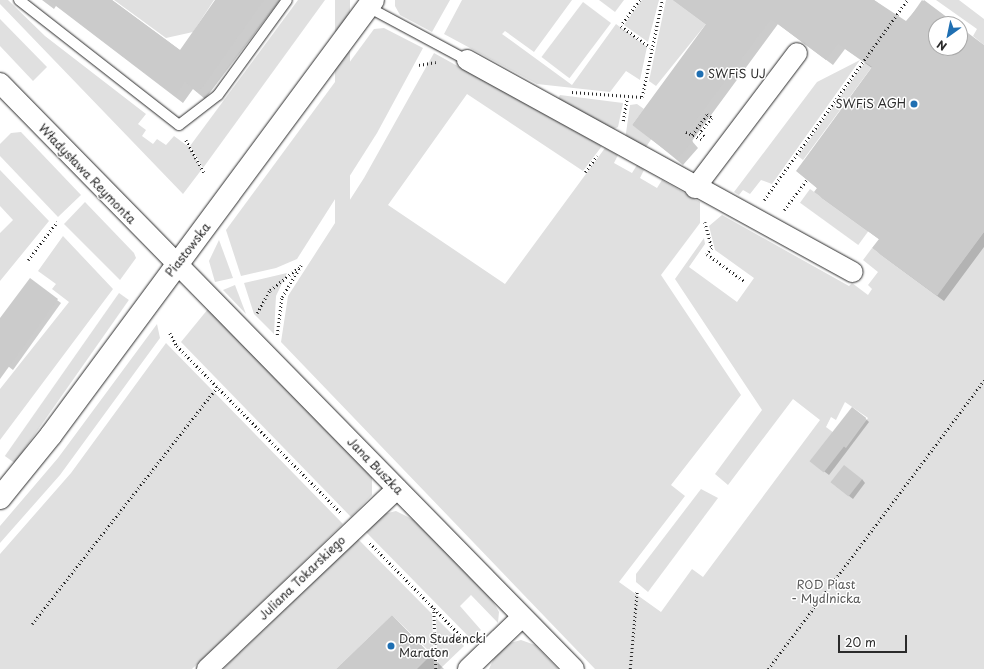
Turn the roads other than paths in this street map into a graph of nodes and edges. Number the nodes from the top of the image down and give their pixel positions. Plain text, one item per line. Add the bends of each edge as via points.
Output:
1 (19, 0) edge
2 (287, 0) edge
3 (370, 4) edge
4 (797, 53) dead end
5 (466, 60) joint
6 (0, 83) edge
7 (695, 188) junction
8 (176, 264) junction
9 (853, 272) dead end
10 (397, 489) junction
11 (0, 498) edge
12 (521, 618) junction
13 (470, 668) edge
14 (207, 669) edge
15 (574, 669) edge

1 - 2 lane via 179,125 218,95
3 - 5 lane
3 - 8 street, Piastowska
4 - 7 street
5 - 7 street
6 - 8 street, Władysława Reymonta
7 - 9 street via 752,216
8 - 10 street, Jana Buszka
8 - 11 street, Piastowska via 51,435
10 - 12 street, Jana Buszka
10 - 14 street, Juliana Tokarskiego
12 - 13 street
12 - 15 street, Jana Buszka

